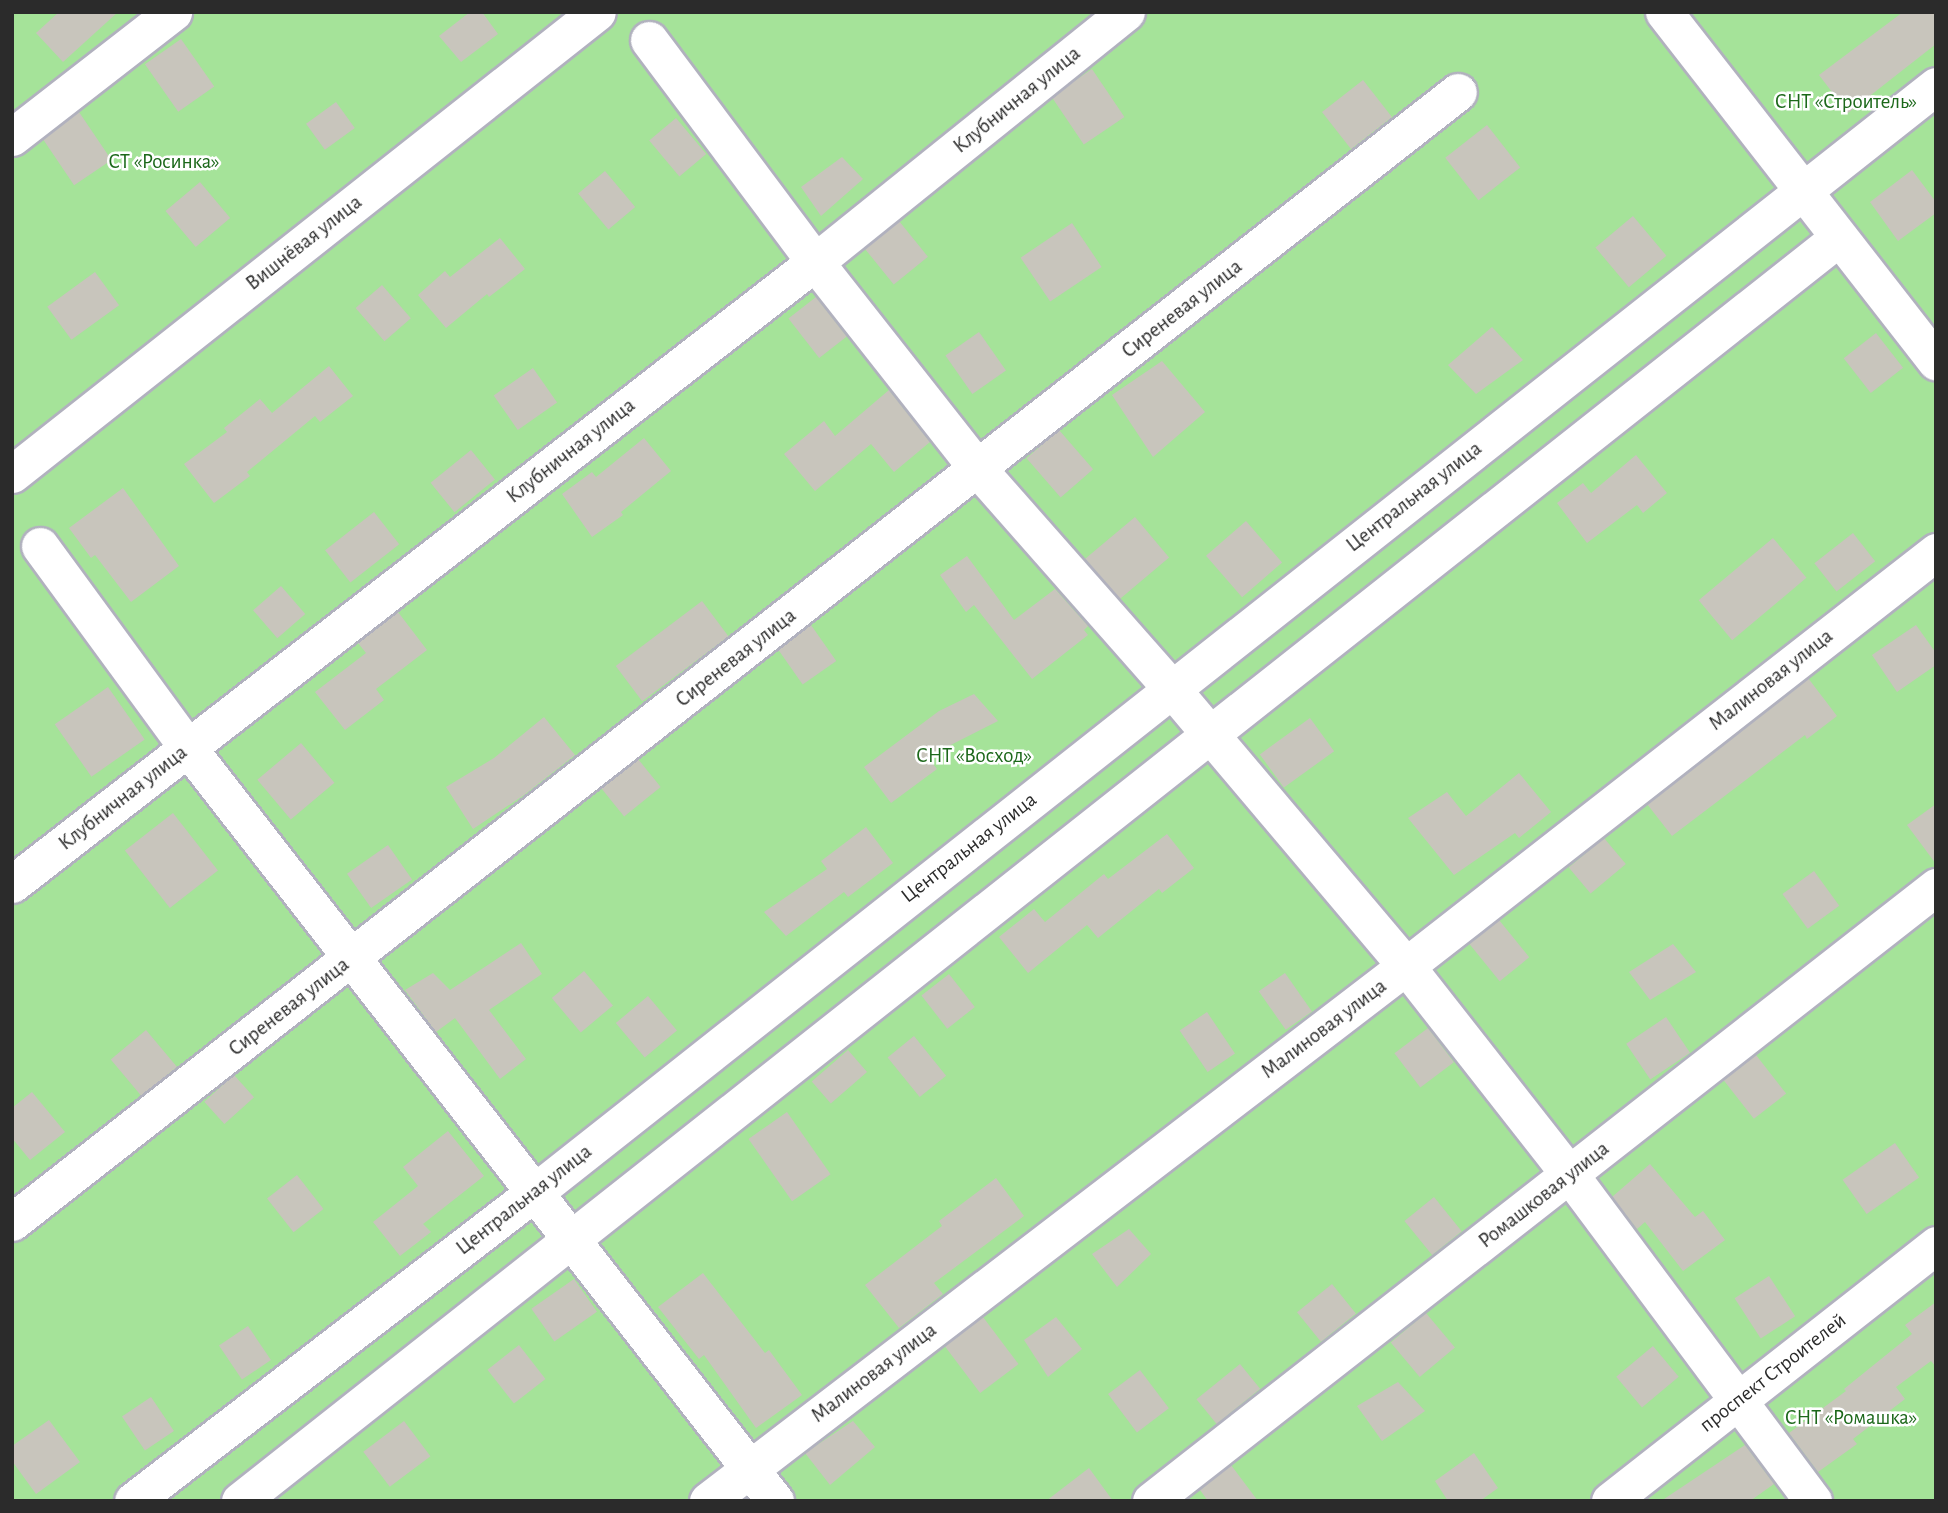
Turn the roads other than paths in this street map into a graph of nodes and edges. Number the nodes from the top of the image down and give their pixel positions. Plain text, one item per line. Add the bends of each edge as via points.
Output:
1 (173, 12) edge
2 (597, 12) edge
3 (1126, 12) edge
4 (1664, 12) edge
5 (649, 40) dead end
6 (1936, 86) edge
7 (1458, 92) dead end
8 (12, 137) edge
9 (1801, 191) junction
10 (1838, 238) junction
11 (815, 262) junction
12 (1936, 362) edge
13 (978, 469) junction
14 (12, 474) edge
15 (40, 546) dead end
16 (1936, 552) edge
17 (1171, 688) junction
18 (1209, 733) junction
19 (188, 748) junction
20 (12, 884) edge
21 (1936, 887) edge
22 (351, 958) junction
23 (1406, 966) junction
24 (1570, 1175) junction
25 (535, 1192) junction
26 (12, 1222) edge
27 (572, 1240) junction
28 (1936, 1245) edge
29 (1737, 1402) junction
30 (749, 1468) junction
31 (134, 1501) edge
32 (240, 1501) edge
33 (708, 1501) edge
34 (775, 1501) edge
35 (1150, 1501) edge
36 (1610, 1501) edge
37 (1813, 1501) edge

1 - 8 street
2 - 14 street, Вишнёвая улица
3 - 11 street, Клубничная улица
4 - 9 street
5 - 11 street
6 - 9 street, Центральная улица
7 - 13 street, Сиреневая улица
9 - 10 street
9 - 17 street, Центральная улица
10 - 12 street
10 - 18 street
11 - 13 street
11 - 19 street, Клубничная улица
13 - 17 street
13 - 22 street, Сиреневая улица
15 - 19 street
16 - 23 street, Малиновая улица
17 - 18 street
17 - 25 street, Центральная улица
18 - 23 street
18 - 27 street
19 - 20 street, Клубничная улица
19 - 22 street
21 - 24 street, Ромашковая улица
22 - 25 street
22 - 26 street, Сиреневая улица
23 - 24 street
23 - 30 street, Малиновая улица
24 - 29 street
24 - 35 street, Ромашковая улица
25 - 27 street
25 - 31 street, Центральная улица
27 - 30 street
27 - 32 street
28 - 29 street, проспект Строителей
29 - 36 street, проспект Строителей
29 - 37 street
30 - 33 street, Малиновая улица
30 - 34 street

